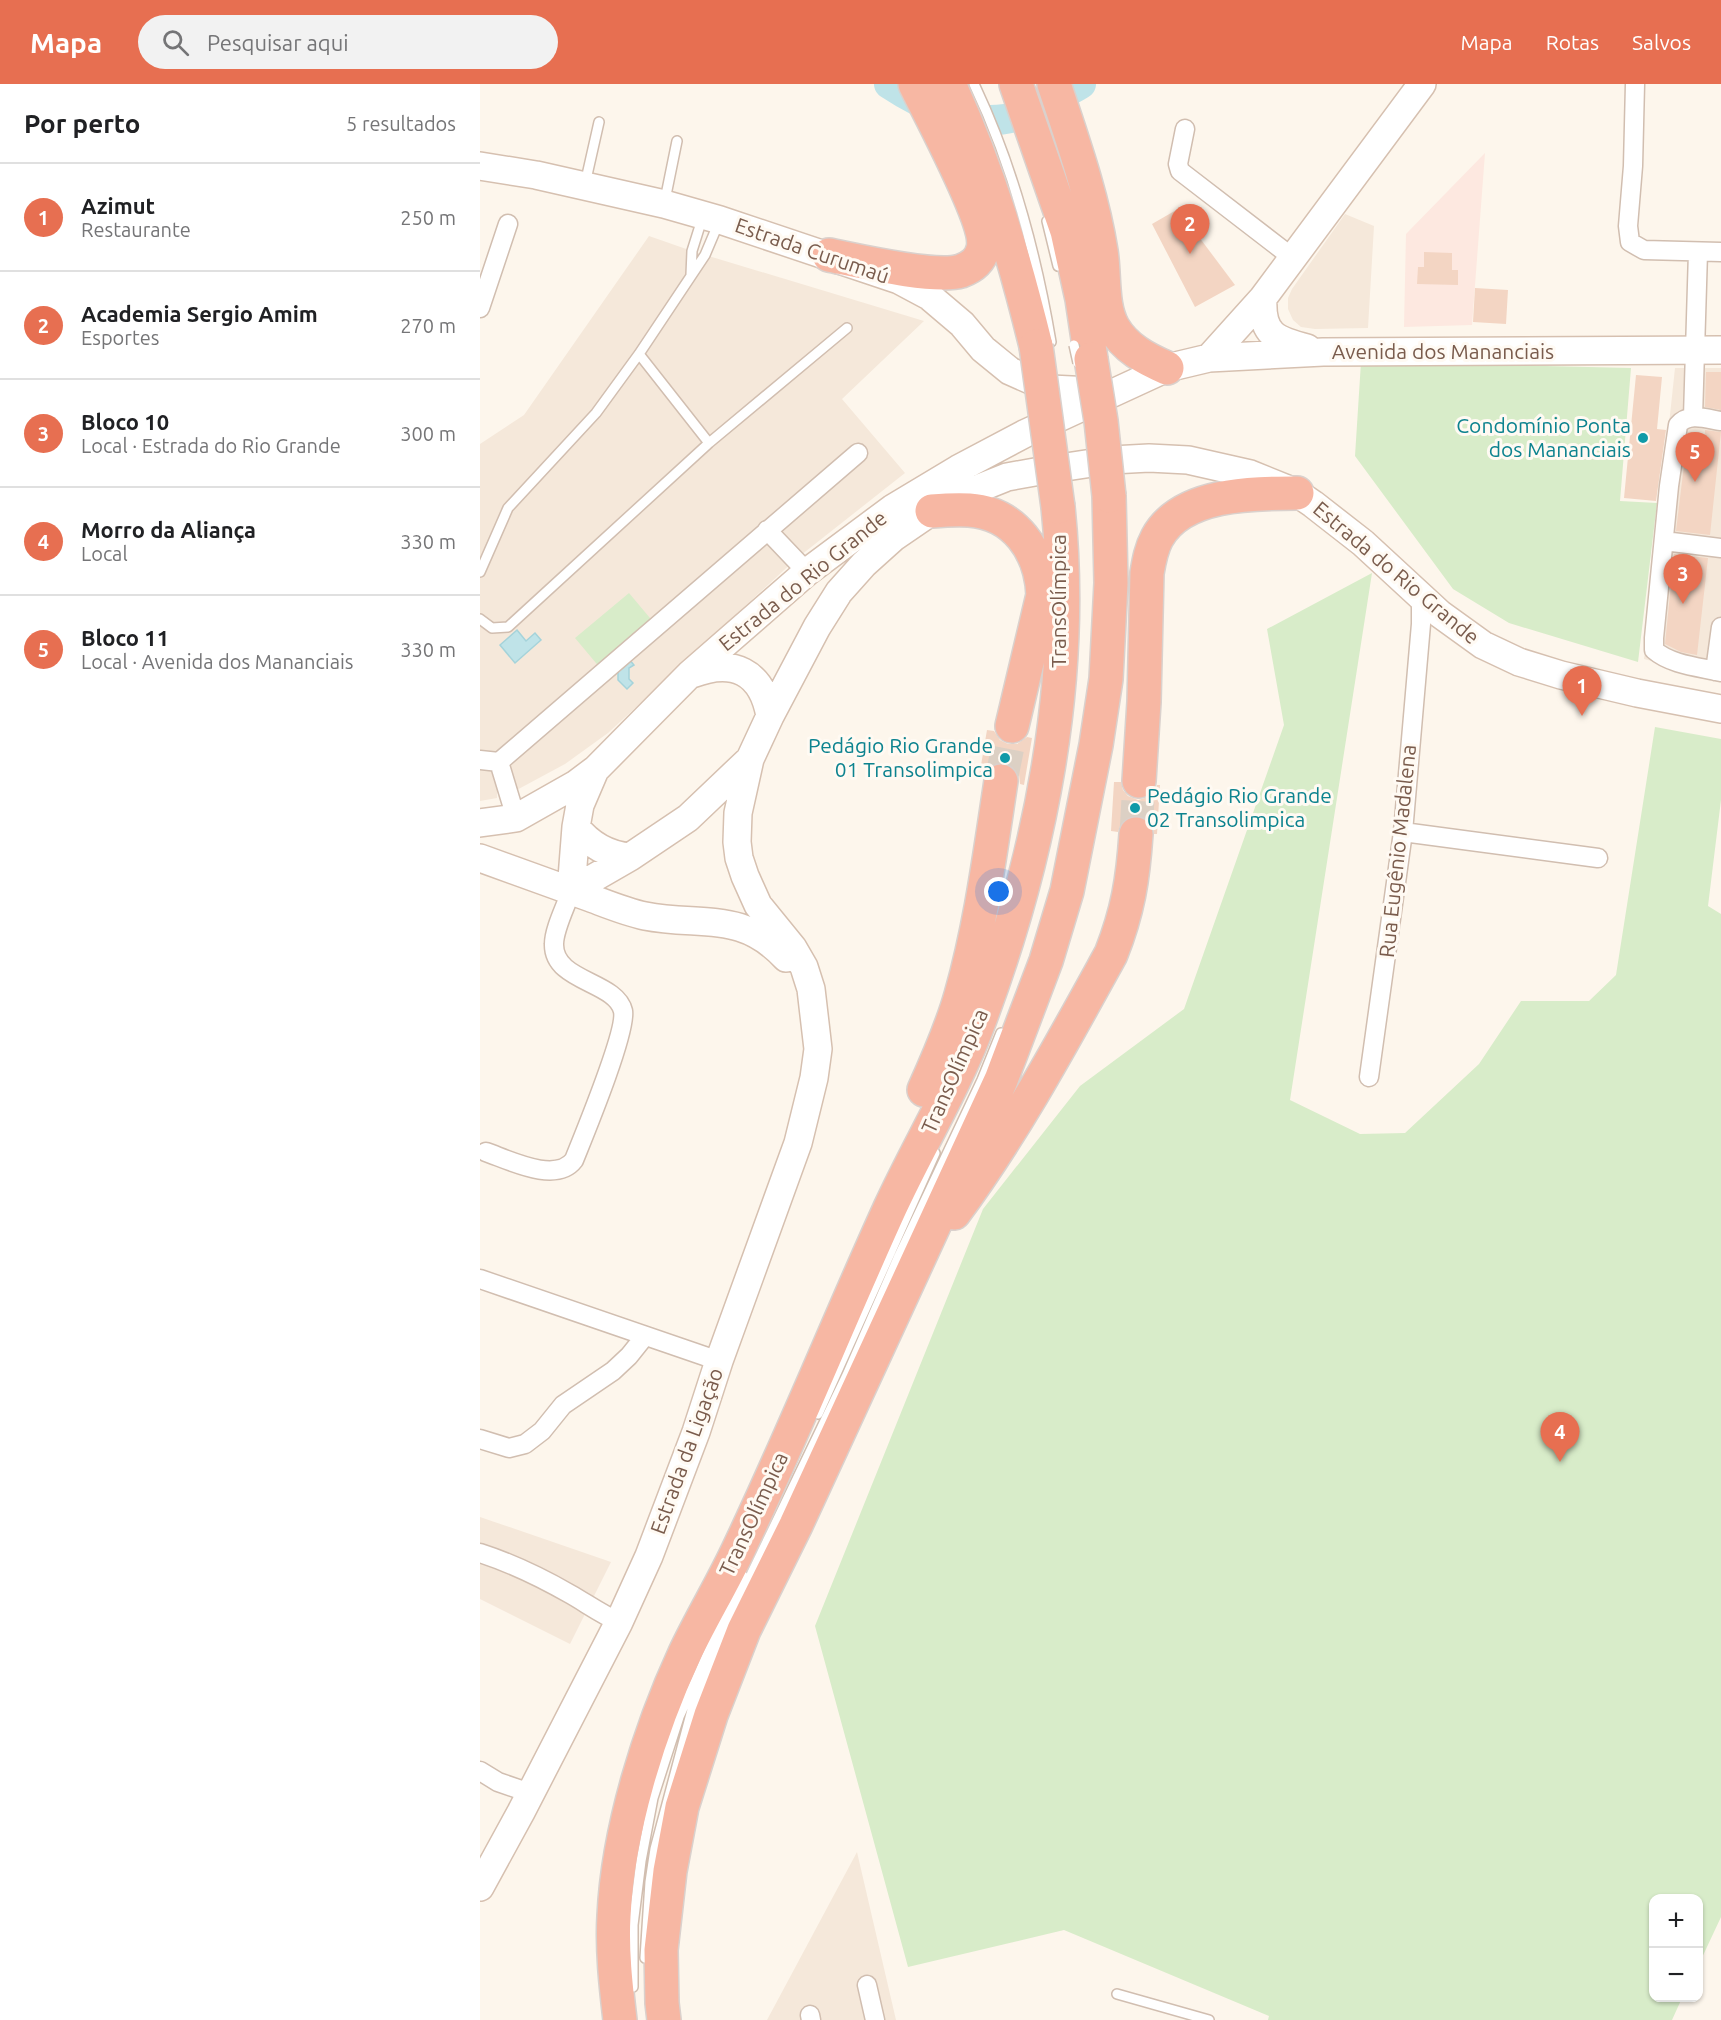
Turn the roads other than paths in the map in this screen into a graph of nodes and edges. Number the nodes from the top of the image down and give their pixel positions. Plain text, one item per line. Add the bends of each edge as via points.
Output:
1 (1016, 84) edge
2 (1054, 84) edge
3 (1422, 84) edge
4 (1635, 84) edge
5 (916, 86) edge
6 (963, 87) edge
7 (599, 122) dead end
8 (1185, 129) dead end
9 (677, 141) dead end
10 (480, 165) edge
11 (584, 186) junction
12 (664, 204) junction
13 (1046, 214) dead end
14 (712, 218) junction
15 (508, 224) dead end
16 (1698, 252) junction
17 (1721, 252) edge
18 (829, 255) junction
19 (1293, 258) junction
20 (691, 275) junction
21 (1061, 279) dead end
22 (1263, 298) junction
23 (480, 308) edge
24 (847, 328) dead end
25 (1079, 346) junction
26 (1708, 350) edge
27 (1323, 352) junction
28 (639, 354) junction
29 (1209, 358) junction
30 (1167, 368) junction
31 (1057, 380) dead end
32 (1113, 392) junction
33 (1087, 412) dead end
34 (1694, 417) junction
35 (1721, 421) edge
36 (1062, 422) dead end
37 (709, 443) junction
38 (858, 453) dead end
39 (1066, 456) dead end
40 (1091, 456) dead end
41 (1101, 487) junction
42 (1063, 493) junction
43 (1297, 493) junction
44 (932, 511) junction
45 (767, 530) junction
46 (1664, 541) junction
47 (1721, 548) edge
48 (480, 572) edge
49 (807, 572) junction
50 (1427, 612) junction
51 (480, 619) edge
52 (1721, 627) edge
53 (1718, 671) edge
54 (690, 674) junction
55 (1721, 709) edge
56 (770, 716) junction
57 (1012, 726) tunnel mouth
58 (750, 759) junction
59 (480, 760) edge
60 (499, 762) junction
61 (596, 769) junction
62 (1139, 781) tunnel mouth
63 (1001, 782) tunnel mouth
64 (516, 818) junction
65 (480, 824) edge
66 (576, 827) junction
67 (1403, 832) junction
68 (1136, 834) tunnel mouth
69 (480, 851) edge
70 (630, 857) junction
71 (480, 858) edge
72 (1598, 858) dead end
73 (571, 891) junction
74 (811, 989) junction
75 (1008, 1019) dead end
76 (1370, 1077) dead end
77 (941, 1139) dead end
78 (486, 1152) dead end
79 (892, 1205) junction
80 (918, 1257) junction
81 (480, 1279) edge
82 (645, 1336) junction
83 (719, 1361) junction
84 (480, 1439) edge
85 (480, 1553) edge
86 (619, 1622) junction
87 (480, 1771) edge
88 (530, 1793) junction
89 (484, 1869) edge
90 (645, 1970) dead end
91 (867, 1985) dead end
92 (1117, 1994) dead end
93 (627, 2010) edge
94 (664, 2020) edge
95 (874, 2020) edge
96 (1209, 2020) edge

1 - 25 highway, TransOlímpica via 1067,231 1082,299
2 - 30 highway via 1078,156 1101,251 1111,322 1131,348 1146,360
3 - 19 main road
4 - 16 street via 1628,237 1635,247 1644,250
5 - 18 highway via 980,224 983,248 973,266 945,273
6 - 42 highway, TransOlímpica, bridge via 987,143 1004,228 1044,348
7 - 11 lane
8 - 19 street via 1180,171
9 - 12 lane
10 - 11 main road, Estrada Curumaú
11 - 12 main road, Estrada Curumaú
12 - 14 main road, Estrada Curumaú
13 - 21 lane
14 - 18 main road, Estrada Curumaú
14 - 20 lane via 705,255
14 - 20 lane via 692,251
15 - 23 street
16 - 17 street
16 - 26 street
18 - 32 main road, Estrada Curumaú via 899,280 929,296 962,324 983,349 1028,380 1051,389
19 - 22 main road
20 - 28 lane
22 - 27 main road via 1264,318 1273,336
22 - 29 main road
24 - 37 lane
25 - 33 lane, TransOlímpica, bridge
25 - 41 highway, TransOlímpica, bridge via 1101,421
26 - 27 main road, Avenida dos Mananciais
26 - 34 street
27 - 29 main road, Avenida dos Mananciais
28 - 37 lane
28 - 48 lane via 596,413 508,508
29 - 30 main road, Avenida dos Mananciais
30 - 32 main road, Estrada do Rio Grande
31 - 36 lane
32 - 49 main road, Estrada do Rio Grande via 958,469 893,508
34 - 35 street
34 - 46 street via 1682,420 1676,431
37 - 51 lane via 508,627 492,628
38 - 45 street
39 - 42 lane, TransOlímpica
40 - 41 lane, TransOlímpica
41 - 80 highway, TransOlímpica via 1111,582 1106,679 1067,891 1046,961 1001,1080
42 - 79 highway, TransOlímpica via 1060,668 1045,783 1021,890 979,1022
43 - 44 main road, Estrada do Rio Grande via 1215,465 1149,458 1007,477
43 - 50 main road, Estrada do Rio Grande via 1363,543
43 - 62 highway via 1219,498 1188,510 1158,536 1147,573
44 - 56 main road, Estrada do Rio Grande via 894,537 839,592
44 - 57 highway via 985,512 1013,527 1035,555 1042,595
45 - 49 street
45 - 60 street
46 - 47 street
46 - 53 street via 1654,650 1670,659
49 - 54 main road, Estrada do Rio Grande
50 - 55 main road, Estrada do Rio Grande via 1519,662 1637,693
50 - 67 street, Rua Eugênio Madalena
52 - 53 street
54 - 56 main road via 720,666 742,671 760,686
54 - 61 main road, Estrada do Rio Grande
56 - 58 main road, Estrada do Rio Grande
58 - 70 main road, Estrada do Rio Grande via 688,818
58 - 74 main road, Estrada da Ligação via 738,813 739,858 758,905 793,948
59 - 60 street
60 - 64 street
61 - 64 main road, Estrada do Rio Grande
61 - 66 main road, Estrada do Rio Grande via 580,805
63 - 79 highway via 981,911 961,997 906,1132 891,1180
64 - 65 main road, Estrada do Rio Grande
64 - 69 main road
66 - 70 main road via 600,848
66 - 73 main road, Estrada do Rio Grande
67 - 72 street
67 - 76 street, Rua Eugênio Madalena
68 - 80 highway via 1130,897 1111,954 988,1166
70 - 73 main road, Estrada do Rio Grande
71 - 73 main road
73 - 74 main road via 645,916 743,927 777,948
73 - 78 street via 554,940 554,952 561,965 620,1004 623,1012 618,1041 570,1166 548,1171
74 - 83 main road, Estrada da Ligação via 818,1049 798,1143
75 - 90 lane, TransOlímpica via 847,1375 738,1602 692,1710 654,1849
77 - 93 lane, TransOlímpica via 679,1717 653,1798 641,1860
79 - 93 highway, TransOlímpica via 739,1549 684,1655 641,1771 626,1827 614,1917 615,1975
80 - 94 highway, TransOlímpica via 744,1630 711,1715 682,1807 670,1871 661,1950
81 - 82 street
82 - 83 street
82 - 84 street via 613,1371 563,1406 525,1444 508,1448
83 - 86 main road, Estrada da Ligação via 649,1556
85 - 86 street via 534,1575
86 - 88 main road, Estrada da Ligação
87 - 88 street
88 - 89 main road, Estrada da Ligação
91 - 95 street
92 - 96 lane

